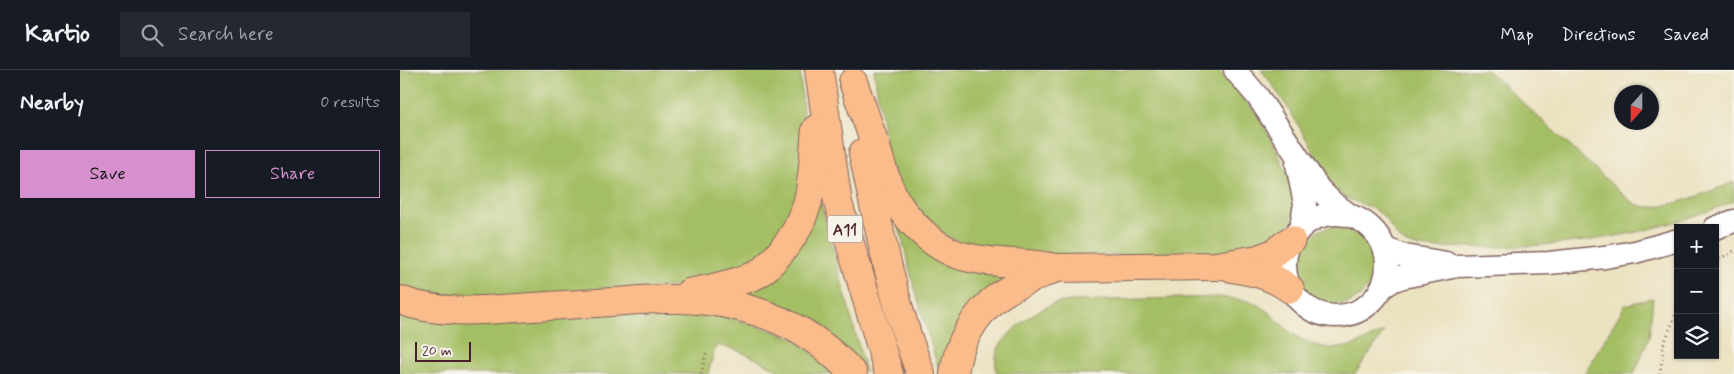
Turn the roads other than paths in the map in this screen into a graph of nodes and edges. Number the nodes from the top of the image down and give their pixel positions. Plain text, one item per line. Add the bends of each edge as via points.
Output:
1 (1235, 70) edge
2 (820, 75) edge
3 (853, 76) edge
4 (1296, 155) junction
5 (1351, 216) junction
6 (1734, 221) edge
7 (1719, 227) edge
8 (1296, 234) junction
9 (1674, 241) edge
10 (1386, 249) junction
11 (1216, 266) junction
12 (1457, 266) junction
13 (1056, 268) junction
14 (1383, 287) junction
15 (1290, 289) junction
16 (666, 298) junction
17 (400, 300) edge
18 (853, 374) edge
19 (889, 374) edge
20 (921, 374) edge
21 (954, 374) edge

1 - 4 street via 1258,97
2 - 16 highway via 812,188 803,218 791,240 758,274
2 - 19 highway, A11 via 838,203
3 - 13 highway via 884,174 899,206 917,228 960,256
3 - 20 highway, A11 via 862,150 874,208 893,285
4 - 5 street via 1319,188
4 - 8 street via 1305,204
5 - 8 street via 1334,213 1316,217
5 - 10 street via 1378,234
6 - 7 street
8 - 11 highway via 1272,254
8 - 15 street via 1285,256 1285,273
9 - 12 street via 1605,257 1548,263
10 - 12 street
10 - 14 street via 1387,275
11 - 13 highway
11 - 15 highway via 1259,272 1279,280
12 - 14 street via 1403,277
13 - 21 highway via 1000,295 982,312 968,331
14 - 15 street via 1374,301 1361,311 1346,316 1314,312
16 - 17 highway via 472,311 413,305
16 - 18 highway via 715,301 778,318 833,353

